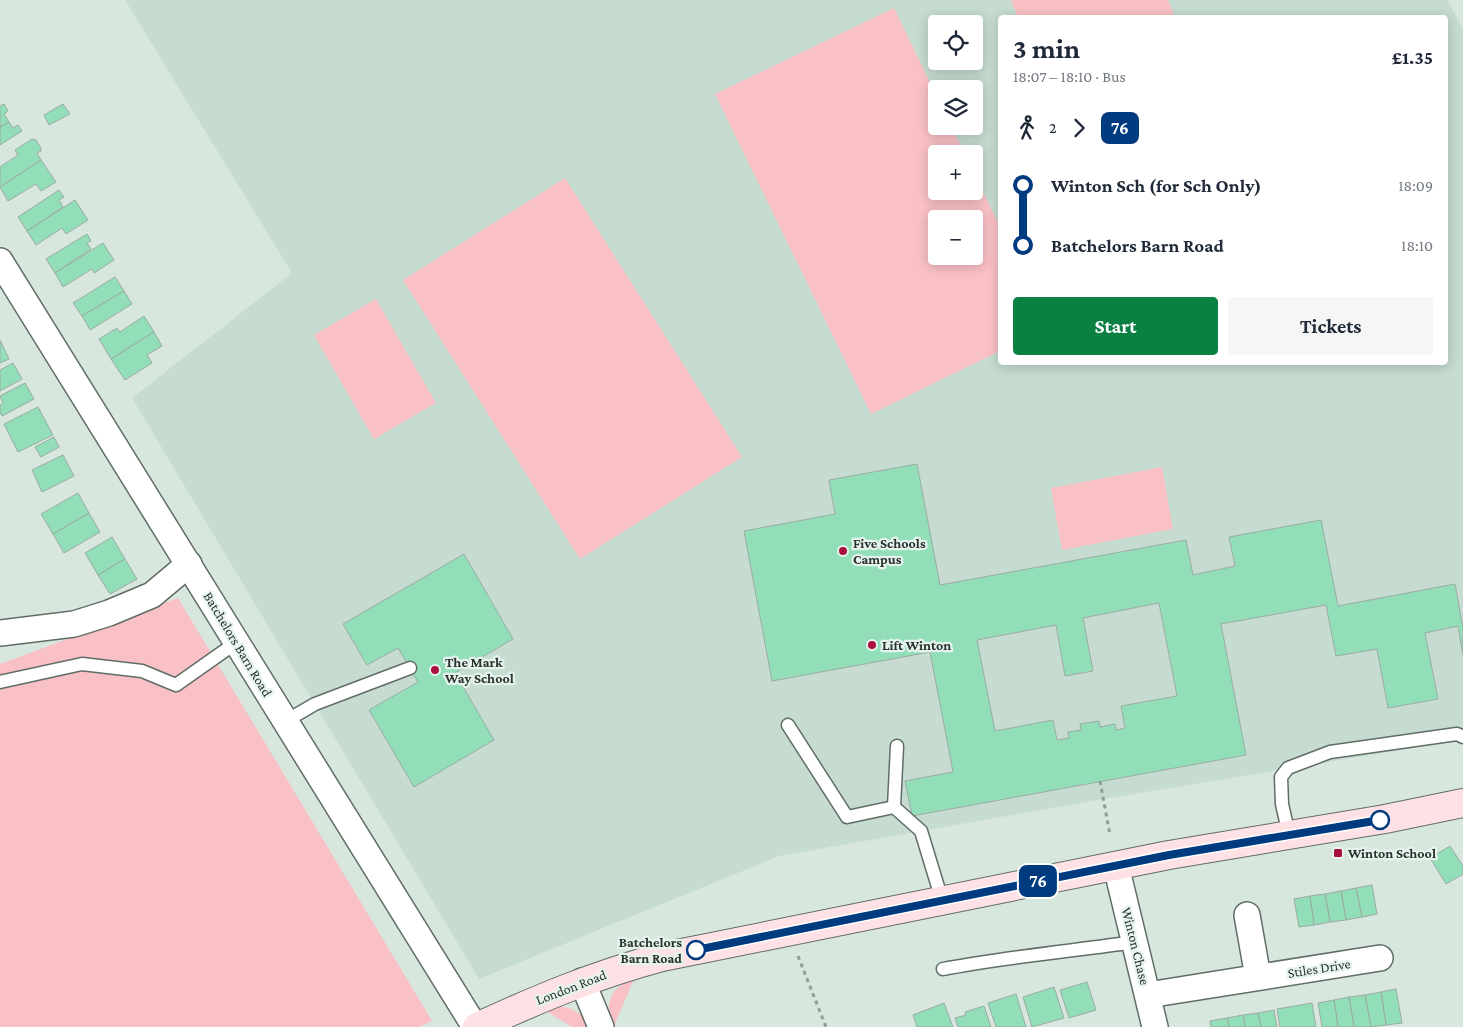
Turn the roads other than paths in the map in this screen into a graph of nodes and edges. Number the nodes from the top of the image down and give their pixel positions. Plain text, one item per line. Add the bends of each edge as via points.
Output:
1 (0, 261) edge
2 (189, 564) junction
3 (0, 633) edge
4 (237, 642) junction
5 (410, 668) dead end
6 (0, 682) edge
7 (284, 722) junction
8 (788, 726) dead end
9 (1463, 737) edge
10 (897, 746) dead end
11 (1463, 803) edge
12 (894, 807) junction
13 (1289, 835) junction
14 (1116, 866) junction
15 (942, 900) junction
16 (1246, 915) dead end
17 (1135, 942) junction
18 (1380, 958) dead end
19 (943, 969) dead end
20 (1258, 977) junction
21 (582, 981) junction
22 (1148, 995) junction
23 (476, 1027) edge
24 (601, 1027) edge
25 (1155, 1027) edge

1 - 2 street, Batchelors Barn Road
2 - 3 street via 152,595 109,613 74,624
2 - 4 street, Batchelors Barn Road
4 - 6 lane via 176,685 142,671 82,664
4 - 7 street, Batchelors Barn Road
5 - 7 lane via 315,704
7 - 23 street, Batchelors Barn Road
8 - 12 lane via 847,817
9 - 13 lane via 1457,734 1330,752 1288,768 1282,777 1282,804
10 - 12 lane
11 - 13 street, London Road
12 - 15 lane via 921,831
13 - 14 street, London Road
14 - 15 street, London Road
14 - 17 street, Winton Chase
15 - 21 street, London Road via 662,957
16 - 20 street
17 - 19 lane via 1030,954
17 - 22 street, Winton Chase
18 - 20 street, Stiles Drive
20 - 22 street, Stiles Drive
21 - 23 street, London Road
21 - 24 street
22 - 25 street, Winton Chase

